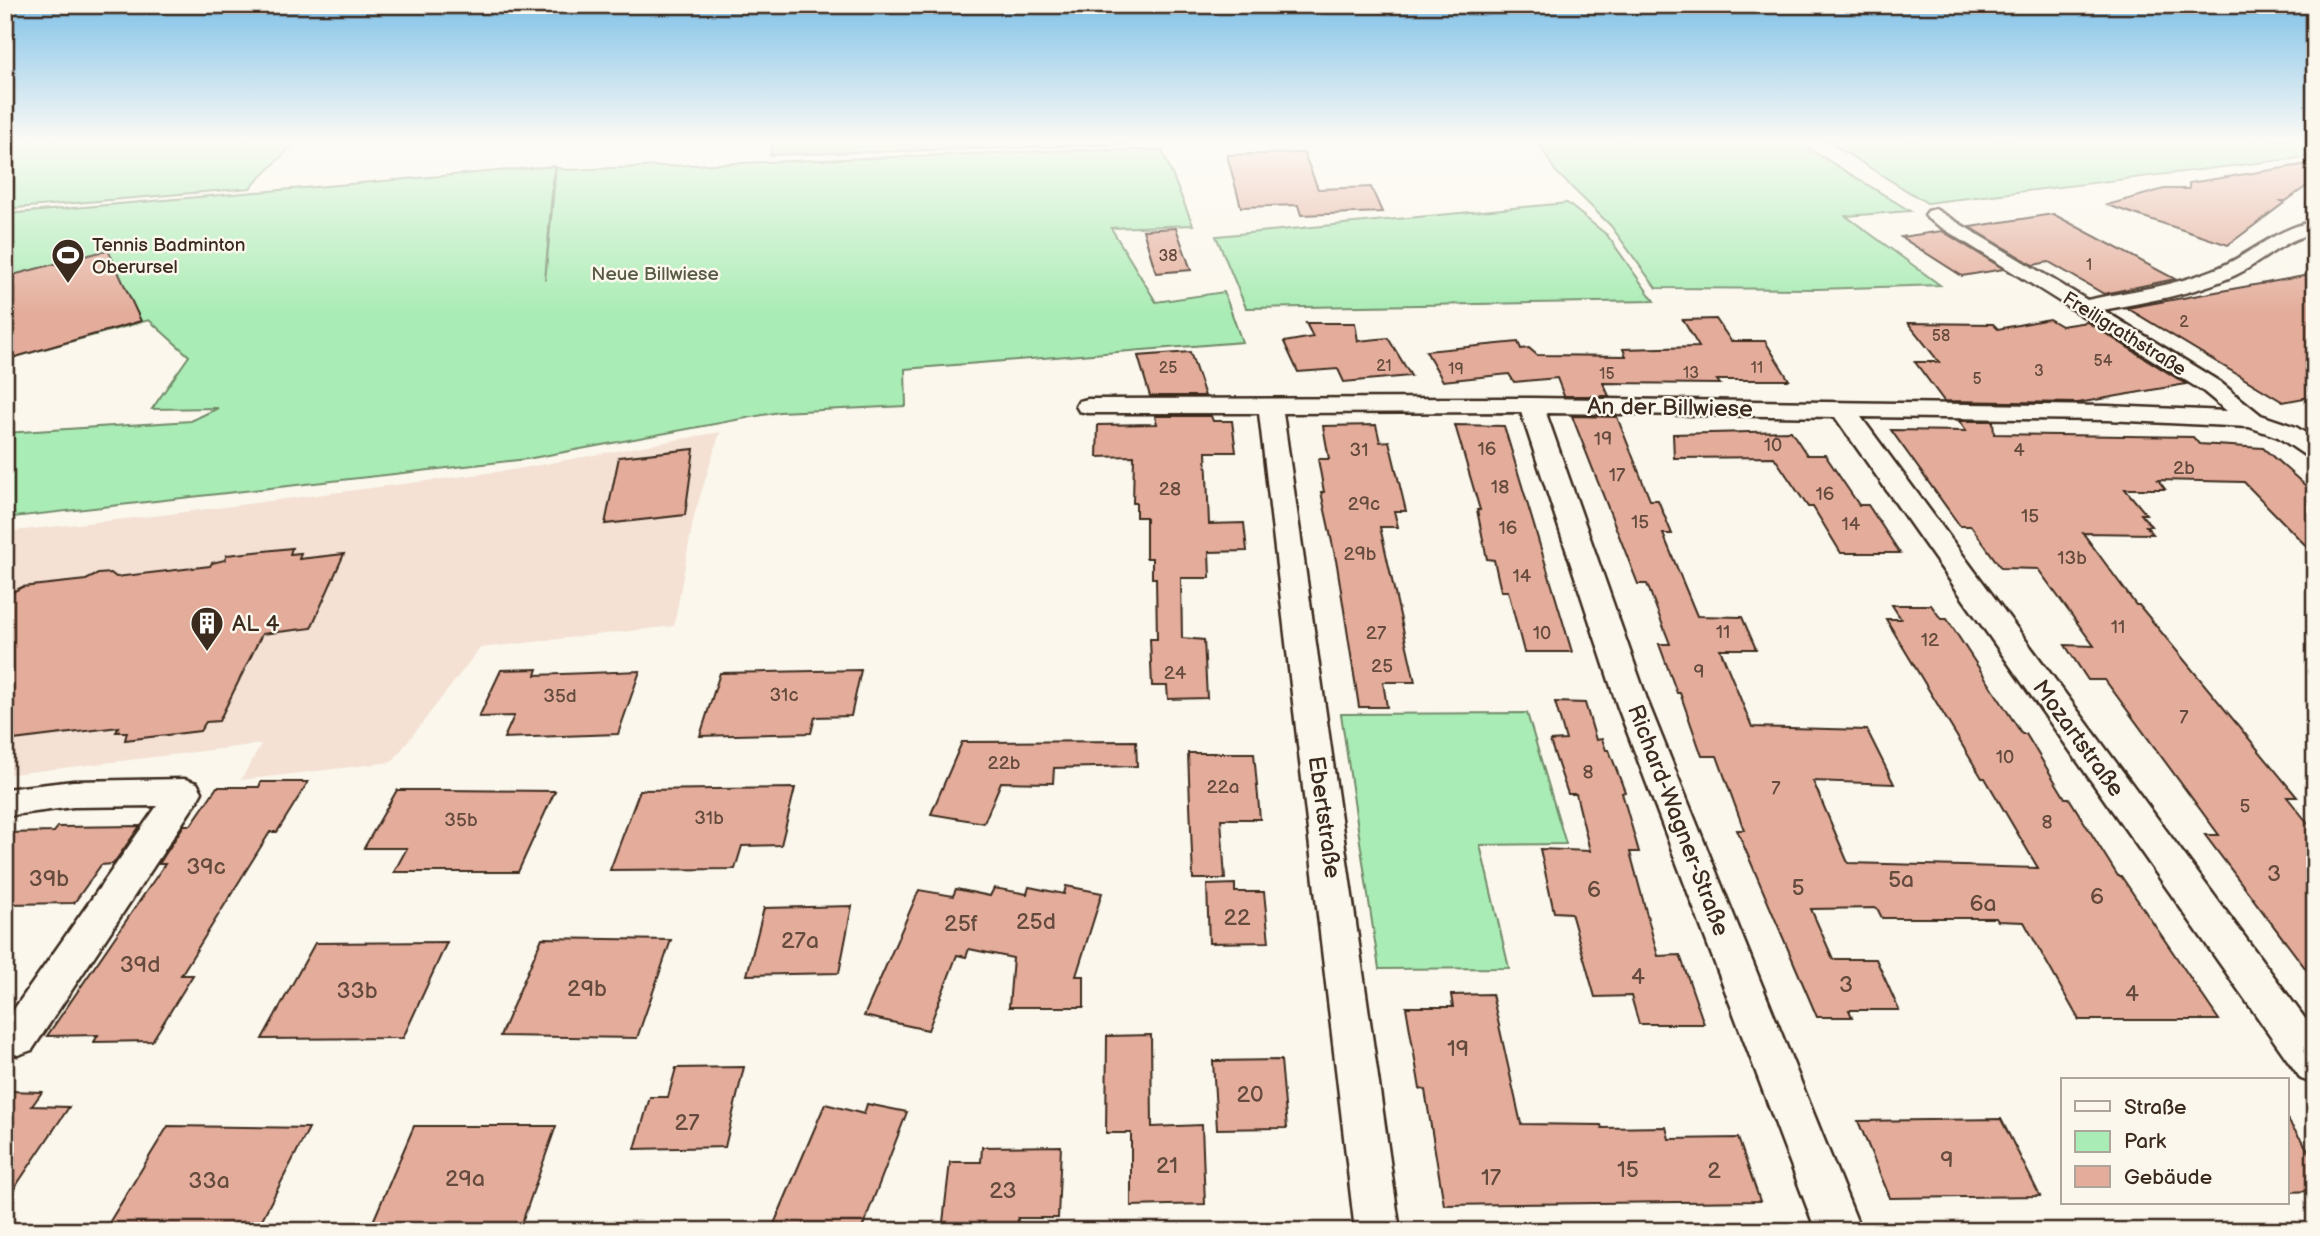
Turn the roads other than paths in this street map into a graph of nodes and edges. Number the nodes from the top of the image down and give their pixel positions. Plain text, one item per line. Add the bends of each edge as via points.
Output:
1 (1935, 215) dead end
2 (2315, 227) edge
3 (2083, 307) junction
4 (1270, 404) junction
5 (1531, 405) junction
6 (1088, 406) dead end
7 (1843, 410) junction
8 (2252, 420) junction
9 (2287, 432) junction
10 (2315, 432) edge
11 (2315, 451) edge
12 (5, 803) edge
13 (18, 1037) dead end
14 (2315, 1065) edge
15 (1378, 1231) edge
16 (1839, 1231) edge

1 - 3 street, Freiligrathstraße
2 - 3 street via 2287,234 2241,266 2213,276
3 - 8 street, Freiligrathstraße via 2212,387
4 - 5 street, An der Billwiese
4 - 6 street, An der Billwiese
4 - 15 street, Ebertstraße
5 - 7 street, An der Billwiese
5 - 16 street, Richard-Wagner-Straße via 1633,705
7 - 8 street, An der Billwiese
7 - 14 street, Mozartstraße
8 - 9 street, Freiligrathstraße
9 - 10 street
9 - 11 street, Freiligrathstraße
12 - 13 street via 73,794 185,792

